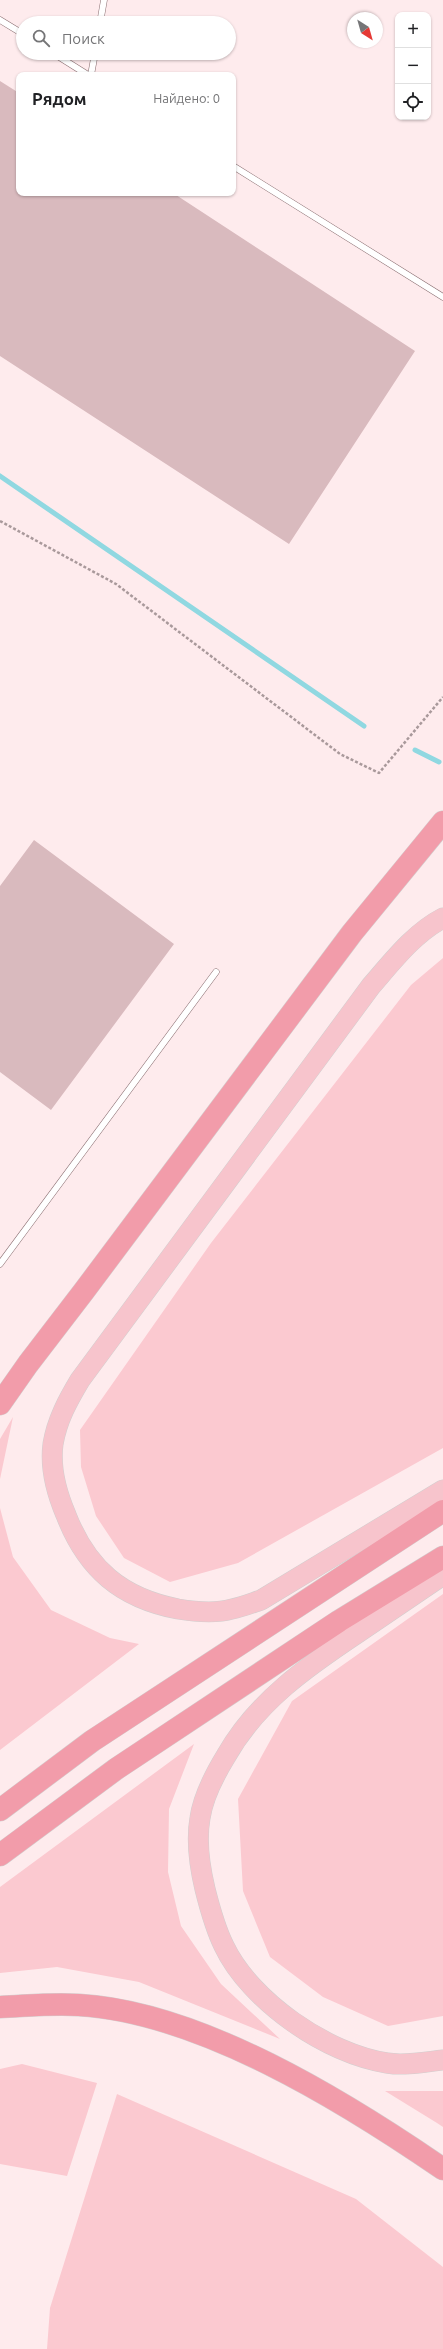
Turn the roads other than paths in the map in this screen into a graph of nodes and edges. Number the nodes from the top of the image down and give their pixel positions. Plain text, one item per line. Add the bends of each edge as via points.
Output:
1 (104, 0) edge
2 (101, 16) edge
3 (0, 20) edge
4 (16, 30) edge
5 (64, 60) edge
6 (94, 60) edge
7 (83, 72) edge
8 (92, 72) edge
9 (236, 168) edge
10 (443, 297) edge
11 (443, 822) edge
12 (443, 918) edge
13 (216, 972) dead end
14 (0, 1264) edge
15 (0, 1404) edge
16 (443, 1490) edge
17 (443, 1511) edge
18 (443, 1557) edge
19 (443, 1575) edge
20 (0, 1810) edge
21 (0, 1855) edge
22 (0, 2007) edge
23 (443, 2060) edge
24 (443, 2169) edge

1 - 2 lane
3 - 4 lane
5 - 7 lane
6 - 8 lane
9 - 10 lane
11 - 15 highway via 352,933
12 - 16 main road via 419,935 366,992 80,1380 64,1408 53,1445 58,1497 82,1548 109,1579 141,1599 160,1605 206,1612 232,1610 261,1600
13 - 14 lane
17 - 20 highway via 92,1741
18 - 21 highway via 339,1621 123,1765
19 - 23 main road via 293,1678 251,1721 226,1755 212,1783 200,1818 199,1849 211,1914 224,1947 261,1995 292,2021 327,2043 355,2055 388,2063
22 - 24 highway via 79,2005 142,2015 208,2037 265,2063 331,2098

